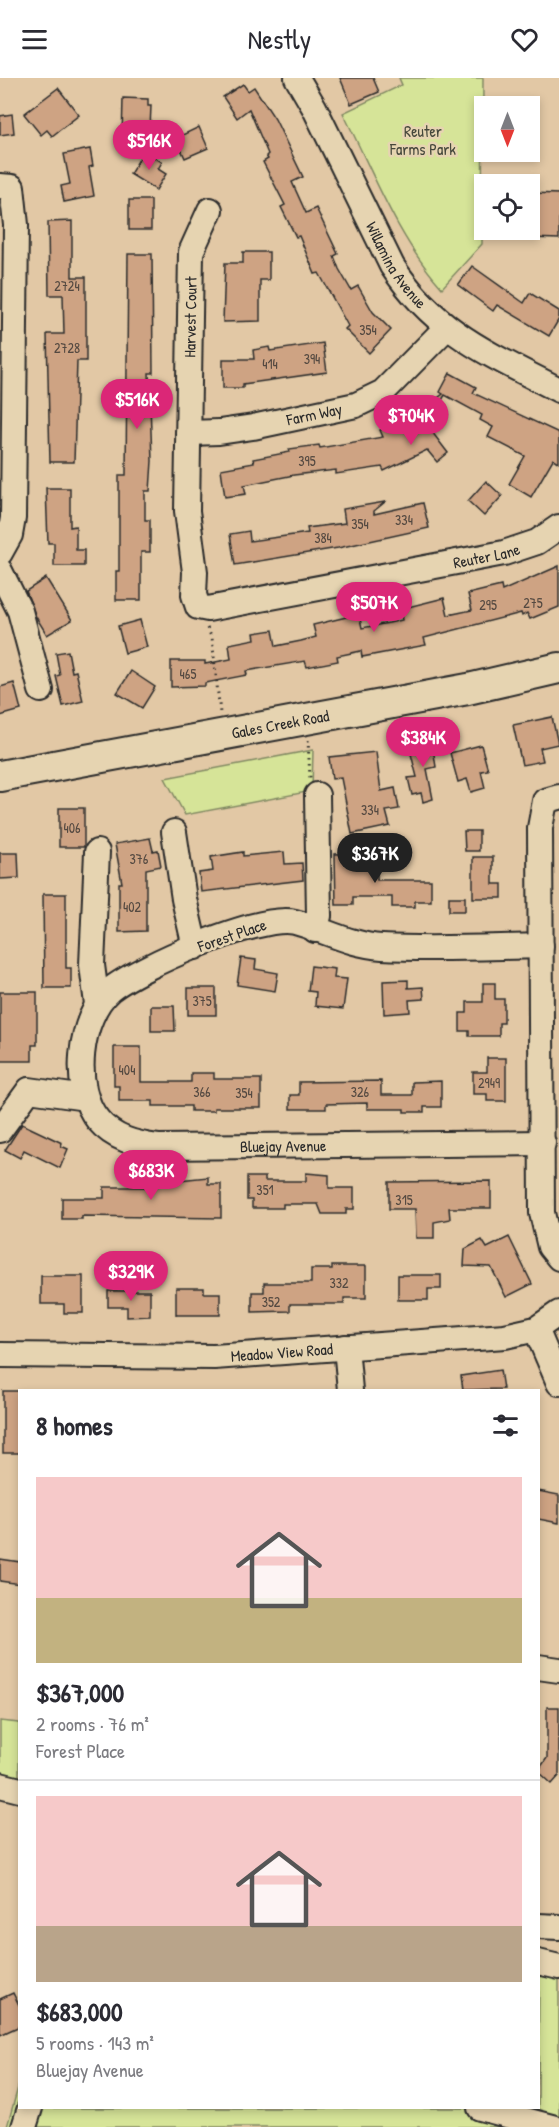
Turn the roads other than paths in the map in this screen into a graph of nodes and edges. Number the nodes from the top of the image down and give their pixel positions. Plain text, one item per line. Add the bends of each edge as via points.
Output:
1 (297, 78) edge
2 (0, 186) edge
3 (210, 210) dead end
4 (446, 328) junction
5 (559, 390) edge
6 (188, 433) junction
7 (559, 527) edge
8 (1, 559) edge
9 (198, 607) joint
10 (559, 668) edge
11 (41, 690) dead end
12 (0, 776) edge
13 (316, 795) road end
14 (552, 799) edge
15 (174, 832) dead end
16 (97, 852) dead end
17 (315, 930) junction
18 (541, 946) junction
19 (195, 947) junction
20 (97, 1004) junction
21 (83, 1056) joint
22 (86, 1098) junction
23 (0, 1130) edge
24 (543, 1143) junction
25 (559, 1258) edge
26 (559, 1313) edge
27 (536, 1329) junction
28 (346, 1347) junction
29 (0, 1354) edge
30 (559, 1383) edge
31 (350, 1389) edge
32 (540, 1667) edge
33 (559, 1670) edge
34 (0, 1785) edge
35 (18, 1790) edge
36 (540, 1926) edge
37 (559, 1927) edge
38 (540, 1962) edge
39 (559, 1967) edge
40 (30, 2109) edge
41 (484, 2109) edge
42 (24, 2127) edge
43 (552, 2127) edge

1 - 4 street, Willamina Avenue via 392,266 406,287
2 - 8 street via 12,187 16,225 13,518
3 - 6 street, Harvest Court via 191,252
4 - 5 street, Willamina Avenue
4 - 6 street, Farm Way via 383,392 356,405 253,427
6 - 9 street, Harvest Court via 188,520
7 - 9 street, Reuter Lane via 537,542 504,554 208,609
8 - 11 street
10 - 12 main road, Gales Creek Road via 468,690
13 - 17 street via 319,916
14 - 18 street via 540,828
15 - 19 street
16 - 20 street via 92,965
17 - 18 street, Forest Place via 353,944 382,947
17 - 19 street, Forest Place via 279,920 257,923
18 - 24 street
19 - 20 street, Forest Place via 128,979
20 - 21 street, Forest Place via 88,1020
21 - 22 street, Bluejay Avenue
22 - 23 street via 29,1090
22 - 24 street, Bluejay Avenue via 96,1119 120,1138 158,1147
24 - 25 street via 544,1229
26 - 27 street, Meadow View Road
27 - 28 street, Meadow View Road via 505,1336
27 - 30 street
28 - 29 street, Meadow View Road via 214,1357
28 - 31 street
32 - 33 street
34 - 35 street
36 - 37 street
38 - 39 street
40 - 42 street
41 - 43 street

